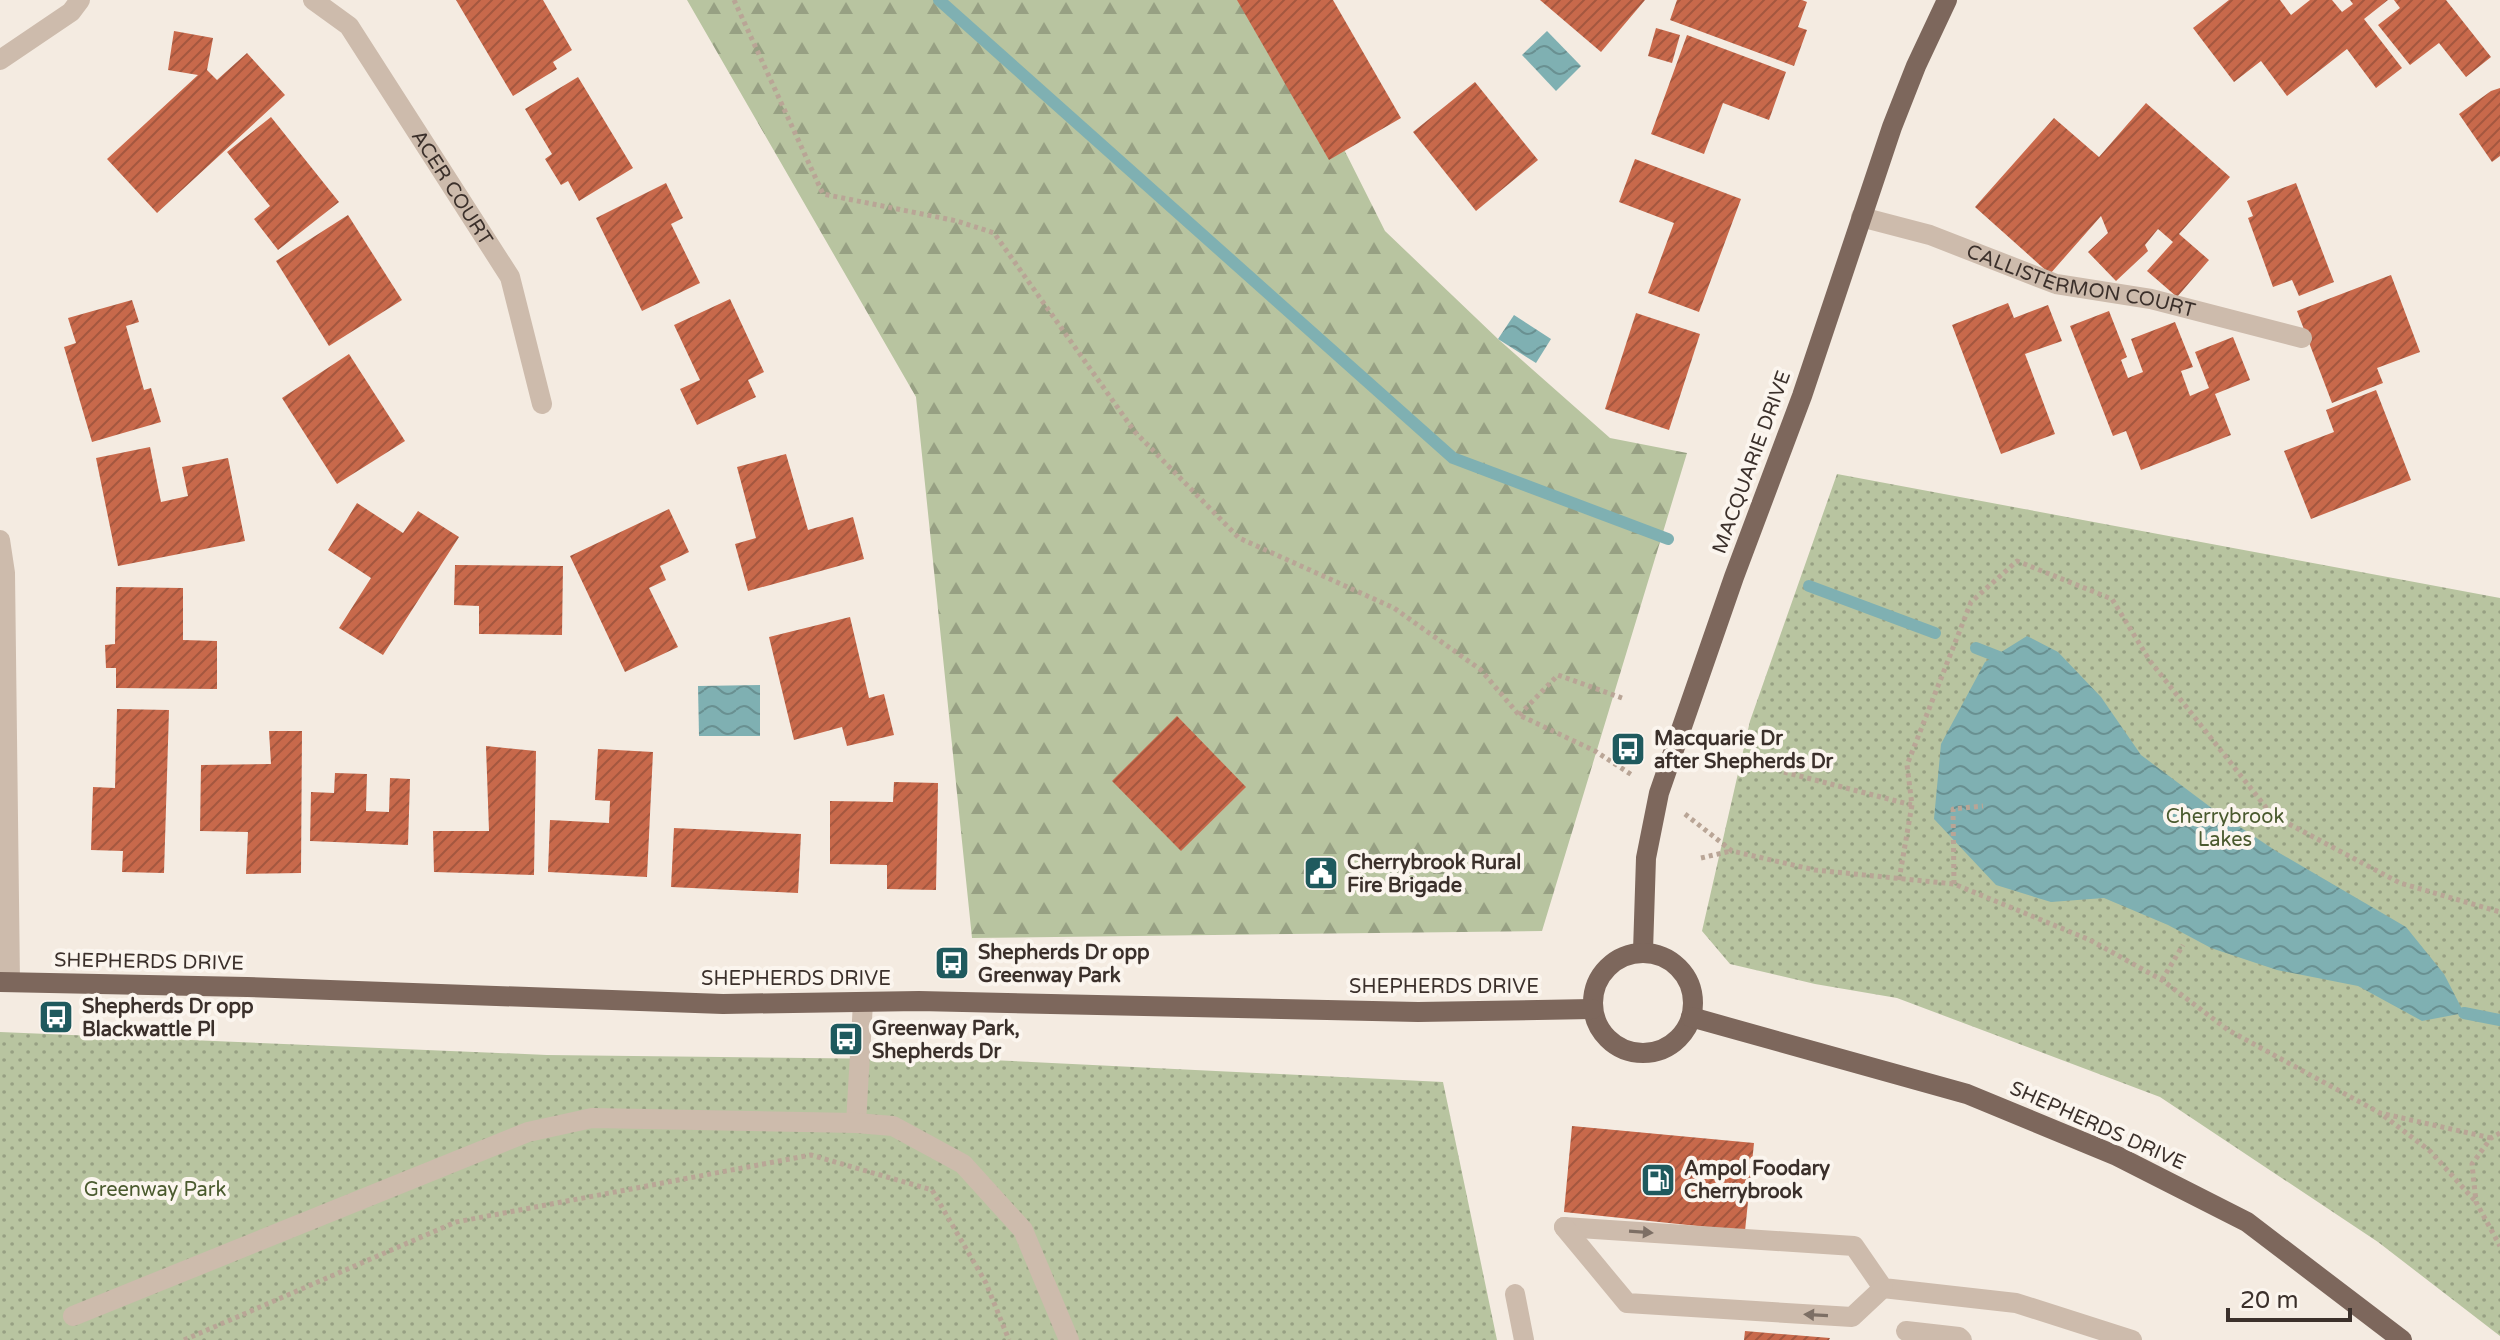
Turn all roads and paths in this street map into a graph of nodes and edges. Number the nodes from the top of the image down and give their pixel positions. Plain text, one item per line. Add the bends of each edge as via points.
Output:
1 (80, 0) edge
2 (313, 0) edge
3 (734, 0) edge
4 (1947, 0) edge
5 (0, 60) edge
6 (1861, 217) junction
7 (2302, 338) dead end
8 (542, 404) dead end
9 (0, 540) edge
10 (1622, 698) dead end
11 (1519, 715) junction
12 (1784, 772) dead end
13 (1659, 793) junction
14 (1912, 805) junction
15 (1983, 806) dead end
16 (1732, 851) junction
17 (1701, 858) dead end
18 (1899, 880) junction
19 (1954, 884) junction
20 (2500, 912) edge
21 (2183, 945) dead end
22 (1643, 951) junction
23 (2162, 980) junction
24 (5, 982) edge
25 (863, 1003) junction
26 (1592, 1009) junction
27 (1691, 1017) junction
28 (2380, 1113) junction
29 (856, 1123) junction
30 (2500, 1133) edge
31 (2491, 1138) junction
32 (2476, 1202) junction
33 (2500, 1246) edge
34 (1883, 1288) junction
35 (1515, 1294) dead end
36 (73, 1316) dead end
37 (1906, 1331) dead end
38 (184, 1340) edge
39 (1009, 1340) edge
40 (1069, 1340) edge
41 (1524, 1340) edge
42 (1962, 1340) edge
43 (2132, 1340) edge
44 (2402, 1340) edge

1 - 5 street via 71,12
2 - 8 street, ACER COURT via 349,26 510,277
3 - 11 path via 823,194 994,233 1135,432 1239,538 1394,608 1481,670
4 - 6 main road, MACQUARIE DRIVE via 1916,66
6 - 7 street, CALLISTERMON COURT via 1930,235 2056,284 2151,299
6 - 13 main road, MACQUARIE DRIVE
9 - 24 street via 5,573
10 - 11 path via 1558,675
11 - 13 path via 1595,751
12 - 14 path
13 - 16 path
13 - 22 main road, MACQUARIE DRIVE via 1646,858
14 - 18 path
14 - 20 path via 1907,765 1971,602 2017,561 2112,599 2150,661 2272,815 2400,883
15 - 19 path via 1953,809
16 - 17 path
16 - 18 path via 1815,870
18 - 19 path
19 - 23 path via 2090,940
21 - 23 path
22 - 26 main road via 1609,965 1593,993
22 - 27 main road via 1679,968 1692,991
23 - 28 path via 2228,1030
24 - 25 main road, SHEPHERDS DRIVE via 723,1004
25 - 26 main road, SHEPHERDS DRIVE via 1418,1012
25 - 29 street
26 - 27 main road via 1607,1039 1638,1053 1671,1045
27 - 44 main road, SHEPHERDS DRIVE via 1967,1094 2117,1156 2247,1222
28 - 31 path
28 - 32 path via 2430,1151
29 - 36 street via 592,1118 528,1132
29 - 40 street via 893,1126 963,1164 1023,1230
30 - 31 path
31 - 32 path via 2472,1164
32 - 33 path
34 -> 34 street via 1852,1317 1627,1303 1564,1227 1854,1246
34 - 43 street via 2016,1303
35 - 41 street
37 - 42 street
38 - 39 path via 456,1222 811,1155 932,1190 986,1283

